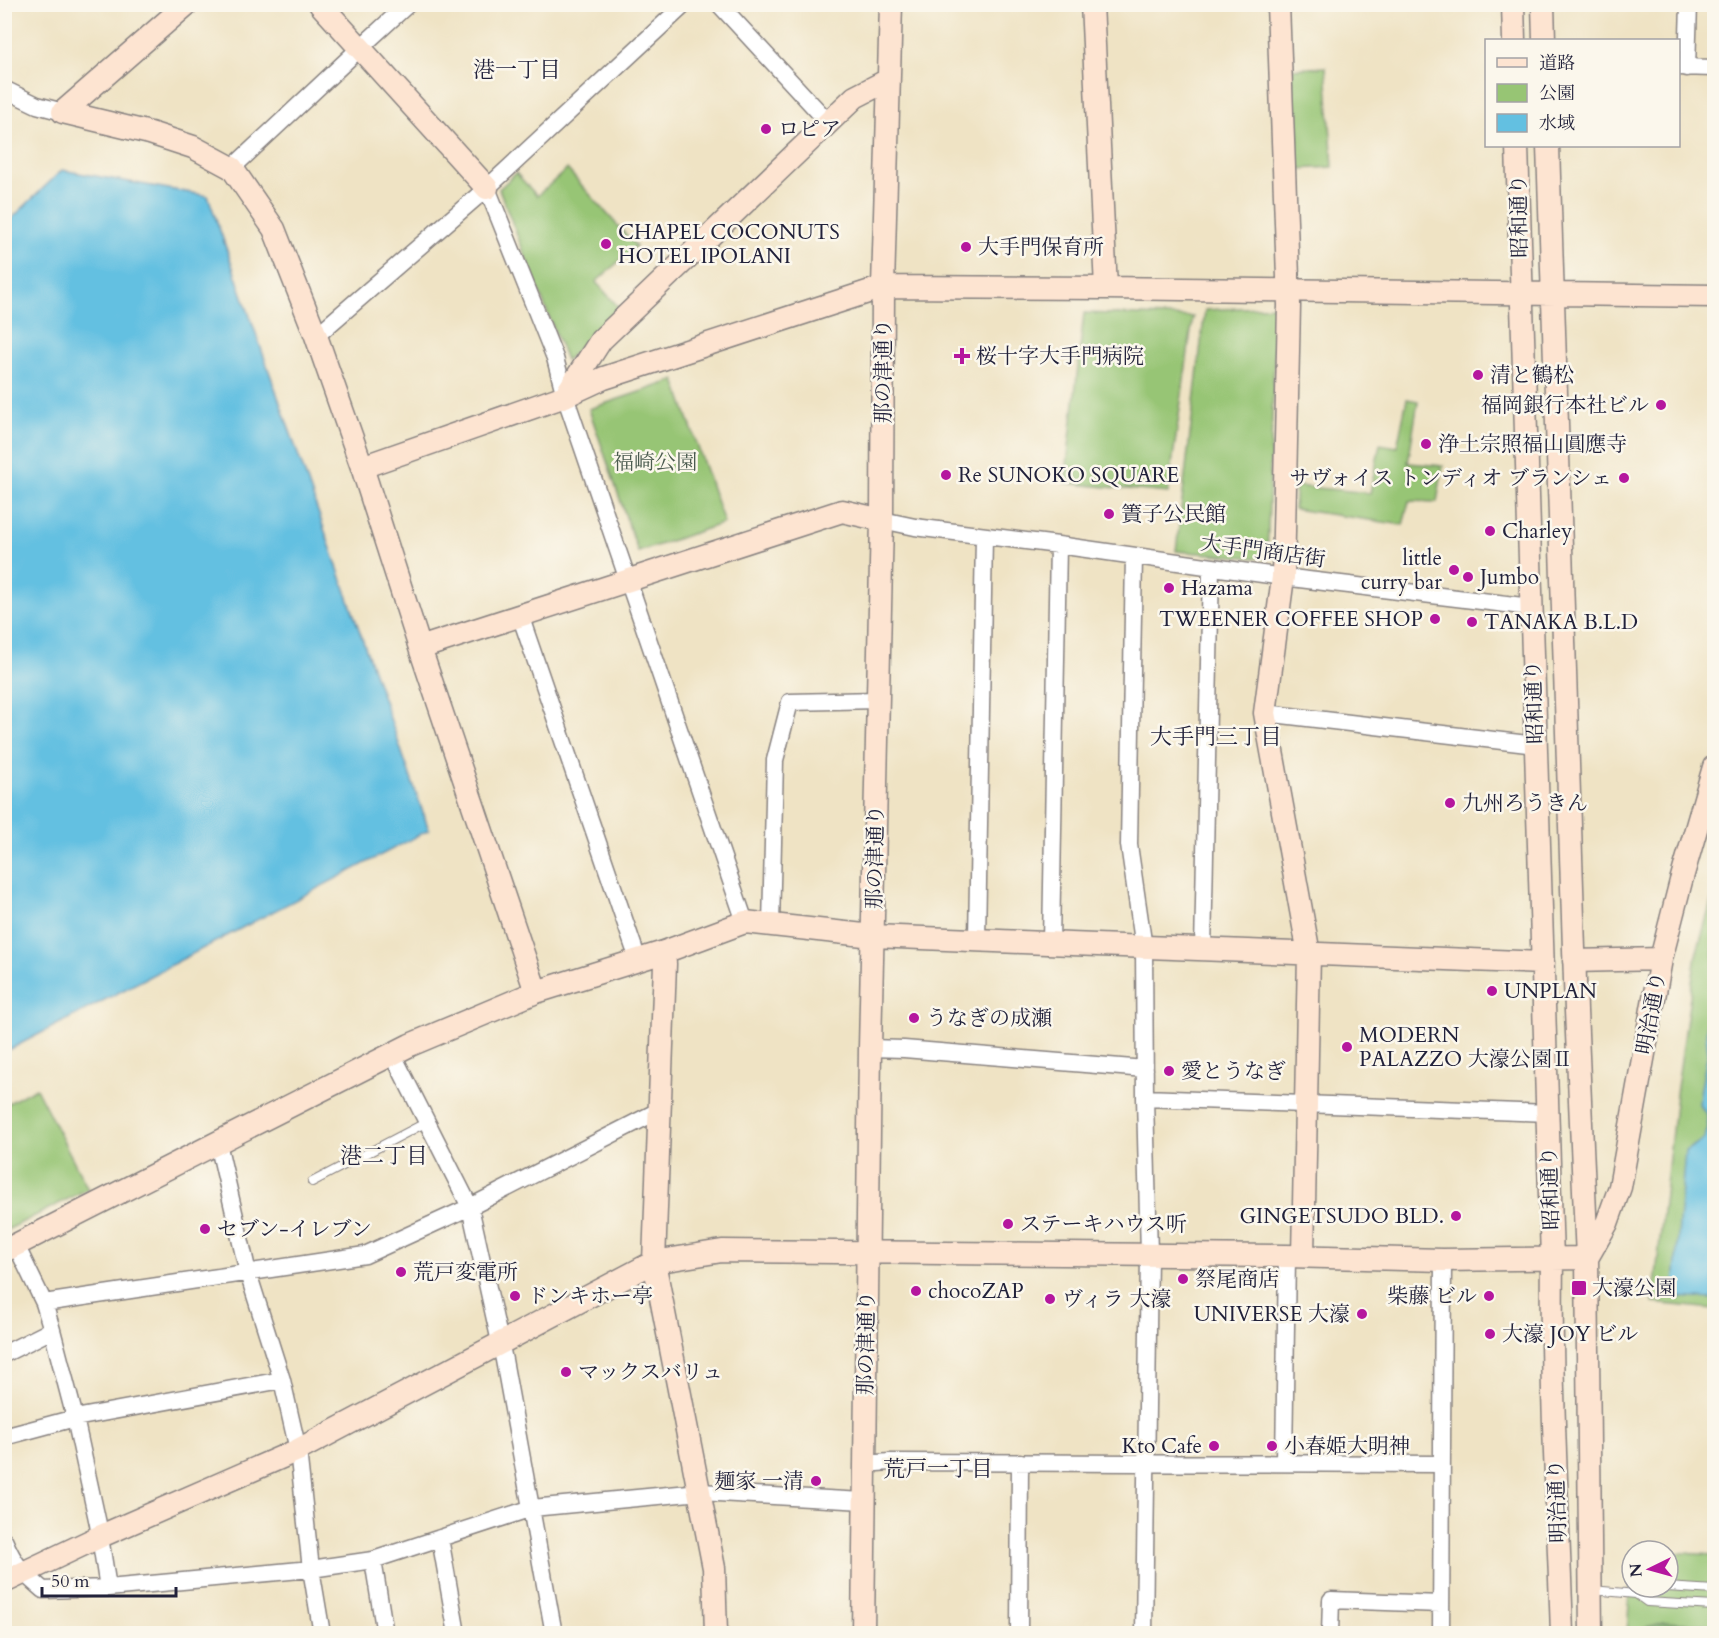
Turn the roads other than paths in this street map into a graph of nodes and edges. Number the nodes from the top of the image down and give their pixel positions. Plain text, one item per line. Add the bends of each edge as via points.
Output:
1 (187, 4) edge
2 (320, 4) edge
3 (408, 4) edge
4 (685, 4) edge
5 (719, 4) edge
6 (891, 4) edge
7 (1092, 4) edge
8 (1278, 4) edge
9 (1513, 4) edge
10 (1543, 4) edge
11 (1689, 4) edge
12 (1514, 39) edge
13 (1544, 39) edge
14 (360, 48) junction
15 (1683, 68) edge
16 (1714, 68) edge
17 (888, 80) junction
18 (4, 89) edge
19 (63, 112) junction
20 (828, 122) junction
21 (1517, 147) edge
22 (1548, 147) edge
23 (232, 168) junction
24 (486, 188) junction
25 (883, 287) junction
26 (1106, 288) junction
27 (1290, 291) junction
28 (1521, 294) junction
29 (1553, 294) junction
30 (1714, 296) edge
31 (316, 336) junction
32 (565, 396) junction
33 (362, 466) junction
34 (882, 520) junction
35 (984, 536) junction
36 (1058, 545) junction
37 (1134, 556) junction
38 (1211, 567) junction
39 (1283, 577) junction
40 (629, 580) junction
41 (1531, 608) junction
42 (520, 615) junction
43 (420, 648) junction
44 (878, 700) junction
45 (1265, 713) junction
46 (1536, 745) junction
47 (1714, 767) edge
48 (745, 922) junction
49 (771, 925) junction
50 (873, 936) junction
51 (977, 939) junction
52 (1051, 943) junction
53 (634, 948) dead end
54 (1144, 948) junction
55 (1203, 950) junction
56 (663, 952) junction
57 (1309, 954) junction
58 (1661, 959) junction
59 (1574, 961) junction
60 (1542, 963) junction
61 (536, 992) junction
62 (870, 1048) junction
63 (393, 1055) junction
64 (1145, 1070) junction
65 (1145, 1098) junction
66 (1307, 1104) junction
67 (658, 1111) junction
68 (1548, 1113) junction
69 (427, 1122) junction
70 (218, 1143) junction
71 (312, 1182) dead end
72 (470, 1207) junction
73 (10, 1248) edge
74 (868, 1251) junction
75 (1149, 1254) junction
76 (1295, 1256) junction
77 (1587, 1258) junction
78 (1552, 1259) junction
79 (1443, 1260) junction
80 (654, 1262) junction
81 (248, 1273) junction
82 (44, 1303) junction
83 (52, 1330) junction
84 (501, 1344) junction
85 (4, 1354) edge
86 (282, 1380) junction
87 (75, 1418) junction
88 (4, 1437) edge
89 (298, 1450) junction
90 (1020, 1462) junction
91 (1146, 1462) junction
92 (1284, 1462) junction
93 (864, 1464) junction
94 (1442, 1464) junction
95 (700, 1492) junction
96 (864, 1501) junction
97 (532, 1508) junction
98 (101, 1536) junction
99 (440, 1538) junction
100 (4, 1540) edge
101 (373, 1560) junction
102 (311, 1569) junction
103 (14, 1578) edge
104 (108, 1588) junction
105 (1680, 1588) edge
106 (1592, 1590) junction
107 (1714, 1590) edge
108 (1620, 1593) edge
109 (1643, 1599) edge
110 (1442, 1604) junction
111 (1714, 1606) edge
112 (322, 1634) edge
113 (385, 1634) edge
114 (457, 1634) edge
115 (554, 1634) edge
116 (716, 1634) edge
117 (863, 1634) edge
118 (1019, 1634) edge
119 (1144, 1634) edge
120 (1330, 1634) edge
121 (1441, 1634) edge
122 (1562, 1634) edge
123 (1591, 1634) edge

1 - 19 street
2 - 14 street
3 - 14 street
4 - 24 street
5 - 20 street
6 - 17 street, 那の津通り
7 - 26 street
8 - 27 street
9 - 12 street
10 - 13 street
11 - 15 street
14 - 23 street
14 - 24 street
15 - 16 street
17 - 20 street via 855,97
17 - 25 street, 那の津通り
18 - 19 street
19 - 23 street via 193,147
20 - 32 street via 601,340
21 - 28 street, 昭和通り
22 - 29 street, 昭和通り
23 - 31 street via 274,229
24 - 31 street
24 - 32 street via 555,358
25 - 26 street
25 - 32 street via 603,378
25 - 34 street, 那の津通り
26 - 27 street
27 - 28 street
27 - 39 street
28 - 29 street
28 - 41 street, 昭和通り
29 - 30 street
29 - 59 street, 昭和通り
31 - 33 street
32 - 33 street
32 - 40 street
33 - 43 street
34 - 35 street, 大手門商店街
34 - 40 street via 842,511
34 - 44 street, 那の津通り
35 - 36 street, 大手門商店街
35 - 51 street
36 - 37 street, 大手門商店街
36 - 52 street
37 - 38 street, 大手門商店街
37 - 54 street via 1129,845
38 - 39 street, 大手門商店街
38 - 55 street
39 - 41 street, 大手門商店街
39 - 45 street
40 - 42 street
40 - 48 street
41 - 46 street, 昭和通り
42 - 43 street
42 - 53 street
43 - 61 street
44 - 49 street via 790,702 775,760
44 - 50 street, 那の津通り
45 - 46 street
45 - 57 street
46 - 60 street, 昭和通り
47 - 58 street, 明治通り
48 - 49 street
48 - 56 street
49 - 50 street
50 - 51 street
50 - 62 street, 那の津通り
51 - 52 street
52 - 54 street
54 - 55 street
54 - 64 street
55 - 57 street
56 - 61 street
56 - 67 street
57 - 60 street
57 - 66 street
58 - 59 street
58 - 77 street, 明治通り via 1620,1187 1607,1223
59 - 77 street, 昭和通り
60 - 68 street, 昭和通り
61 - 63 street
62 - 64 street
62 - 74 street, 那の津通り
63 - 69 street
63 - 70 street
64 - 65 street
65 - 66 street
65 - 75 street
66 - 68 street
66 - 76 street
67 - 72 street
67 - 80 street
68 - 78 street, 昭和通り
69 - 71 lane
69 - 72 street
70 - 73 street
70 - 81 street
72 - 81 street via 365,1255
72 - 84 street
73 - 82 street
74 - 75 street
74 - 80 street via 722,1251
74 - 93 street, 那の津通り
75 - 76 street
75 - 91 street
76 - 79 street
76 - 92 street
77 - 78 street
77 - 106 street, 明治通り
78 - 79 street
78 - 122 street, 明治通り
79 - 94 street
80 - 84 street
80 - 95 street
81 - 82 street
81 - 86 street
82 - 83 street
83 - 85 street
83 - 87 street
84 - 89 street
84 - 97 street
86 - 87 street
86 - 89 street
87 - 88 street
87 - 98 street
89 - 98 street
89 - 102 street
90 - 91 street
90 - 93 street
90 - 118 street
91 - 92 street
91 - 119 street
92 - 94 street
93 - 96 street, 那の津通り
94 - 110 street
95 - 96 street
95 - 97 street
95 - 116 street via 714,1568
96 - 117 street, 那の津通り
97 - 99 street
97 - 115 street
98 - 103 street
98 - 104 street
99 - 101 street
99 - 114 street
100 - 103 street
101 - 102 street
101 - 113 street
102 - 104 street
102 - 112 street
103 - 104 street via 43,1590
105 - 107 lane
106 - 108 lane
106 - 123 street, 明治通り
109 - 111 lane
110 - 120 street via 1331,1600
110 - 121 street

